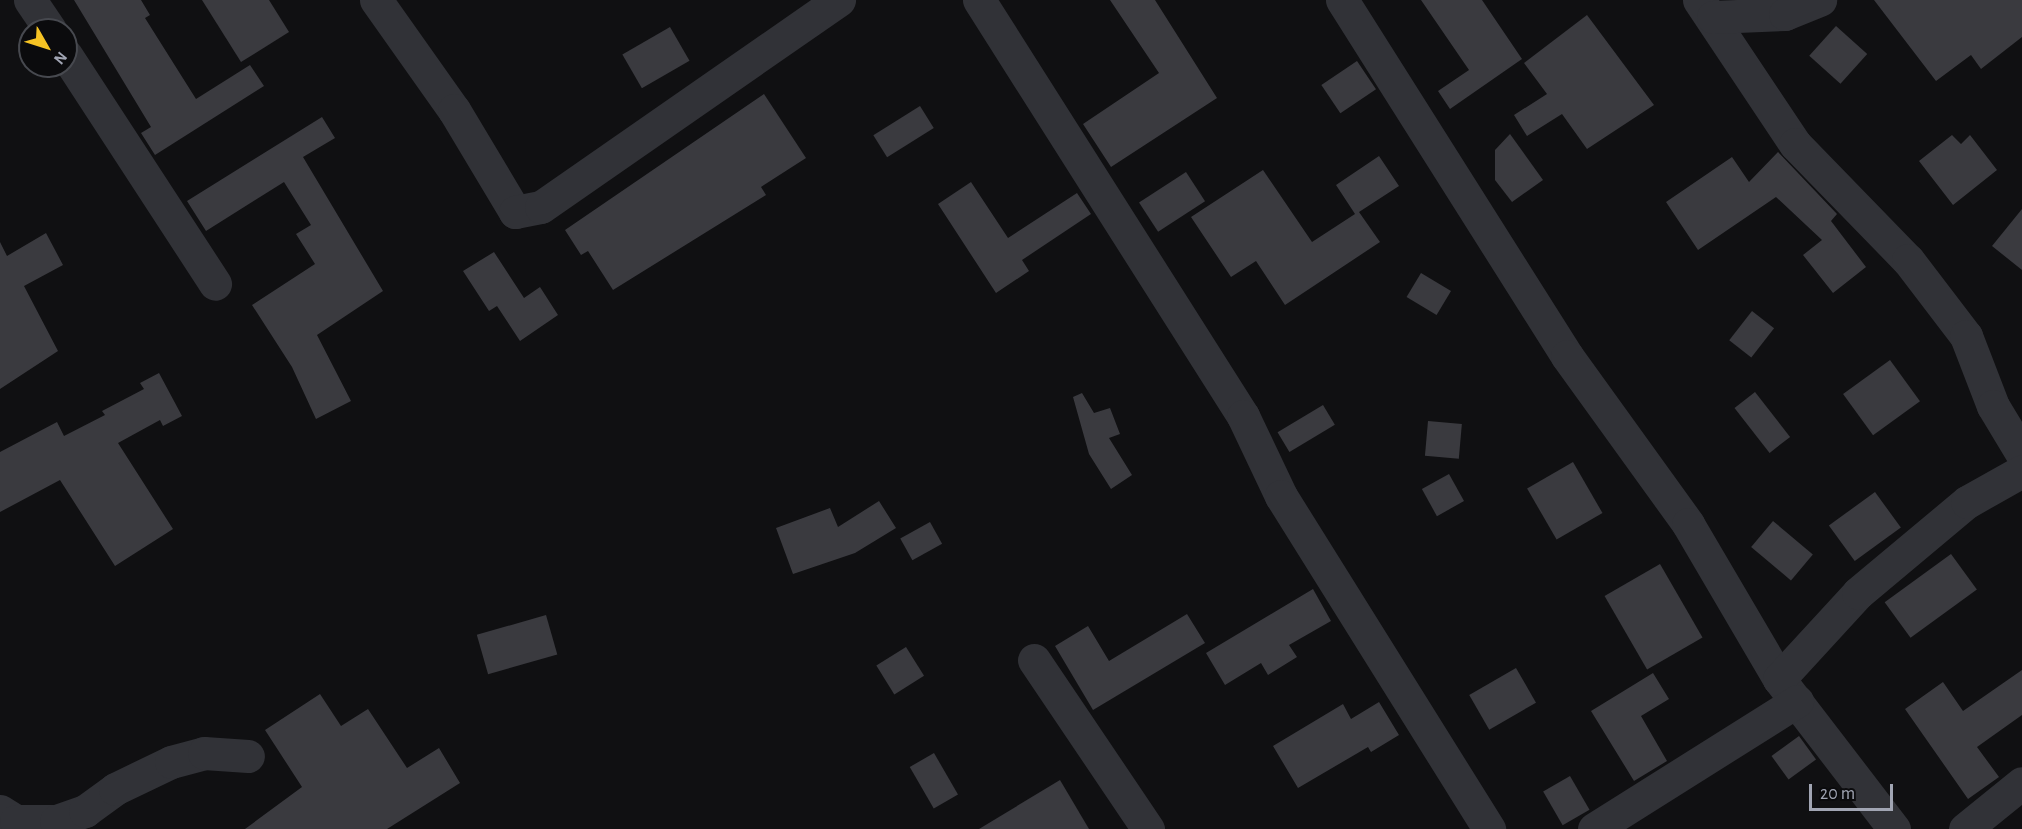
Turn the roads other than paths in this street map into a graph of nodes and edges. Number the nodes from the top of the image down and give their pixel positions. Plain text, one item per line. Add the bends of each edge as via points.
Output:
1 (30, 0) edge
2 (376, 0) edge
3 (838, 0) edge
4 (979, 0) edge
5 (1342, 0) edge
6 (1820, 0) edge
7 (1706, 8) edge
8 (42, 18) edge
9 (78, 73) edge
10 (215, 284) dead end
11 (2022, 454) edge
12 (2022, 471) edge
13 (1034, 660) dead end
14 (1788, 690) junction
15 (248, 756) dead end
16 (2022, 783) edge
17 (0, 811) edge
18 (1148, 829) edge
19 (1489, 829) edge
20 (1594, 829) edge
21 (1894, 829) edge
22 (1965, 829) edge

1 - 8 street
2 - 3 street via 454,110 491,180 515,212 541,207
4 - 19 street via 1243,416 1281,496
5 - 14 street via 1567,356 1688,524
6 - 7 street via 1785,14
7 - 11 street via 1795,144 1908,260 1966,336 1993,406
9 - 10 street
12 - 14 street via 1967,502 1857,593
13 - 18 street
14 - 20 street
14 - 21 street
15 - 17 street via 204,753 171,762 115,789 85,811 56,821 16,821
16 - 22 street

